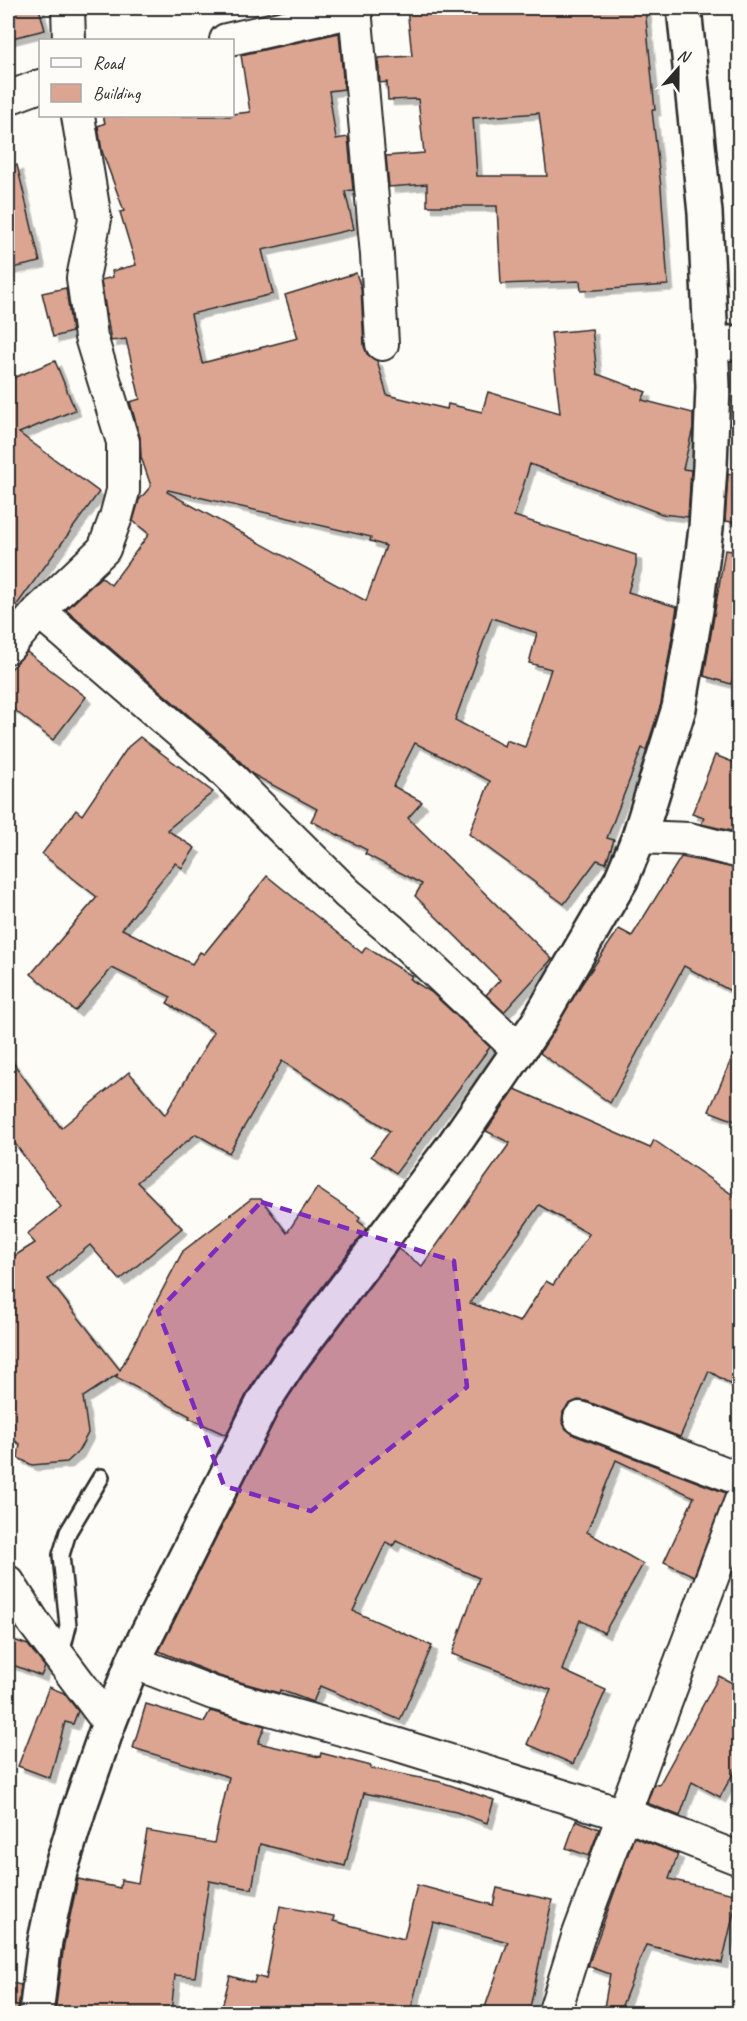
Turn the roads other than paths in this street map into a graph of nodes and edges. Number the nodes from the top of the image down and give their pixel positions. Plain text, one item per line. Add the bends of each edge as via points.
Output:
1 (68, 8) edge
2 (684, 8) edge
3 (355, 9) edge
4 (69, 39) edge
5 (230, 39) edge
6 (39, 86) edge
7 (8, 98) edge
8 (78, 117) edge
9 (725, 343) edge
10 (382, 344) dead end
11 (39, 611) junction
12 (8, 647) edge
13 (639, 837) junction
14 (740, 852) edge
15 (519, 1050) junction
16 (580, 1418) dead end
17 (101, 1477) dead end
18 (740, 1479) edge
19 (740, 1503) edge
20 (8, 1582) edge
21 (60, 1659) junction
22 (133, 1662) junction
23 (109, 1723) junction
24 (622, 1815) junction
25 (740, 1859) edge
26 (36, 2013) edge
27 (554, 2013) edge

1 - 4 street
2 - 9 street via 705,213
3 - 5 street
3 - 10 street
6 - 7 street
8 - 11 street via 95,219 83,278 91,337 123,441 123,491 104,549
9 - 13 street via 713,386 706,528 679,708
11 - 12 street
11 - 15 street via 218,765 348,894
13 - 14 street via 689,839
13 - 15 street via 621,880
15 - 22 street via 453,1146 292,1358 264,1401
16 - 18 street
17 - 21 lane via 68,1532 61,1555 68,1626
19 - 24 street
20 - 21 street
21 - 23 street
22 - 23 street
22 - 24 street via 213,1693 395,1744
23 - 26 street via 60,1872 45,1941
24 - 25 street
24 - 27 street

